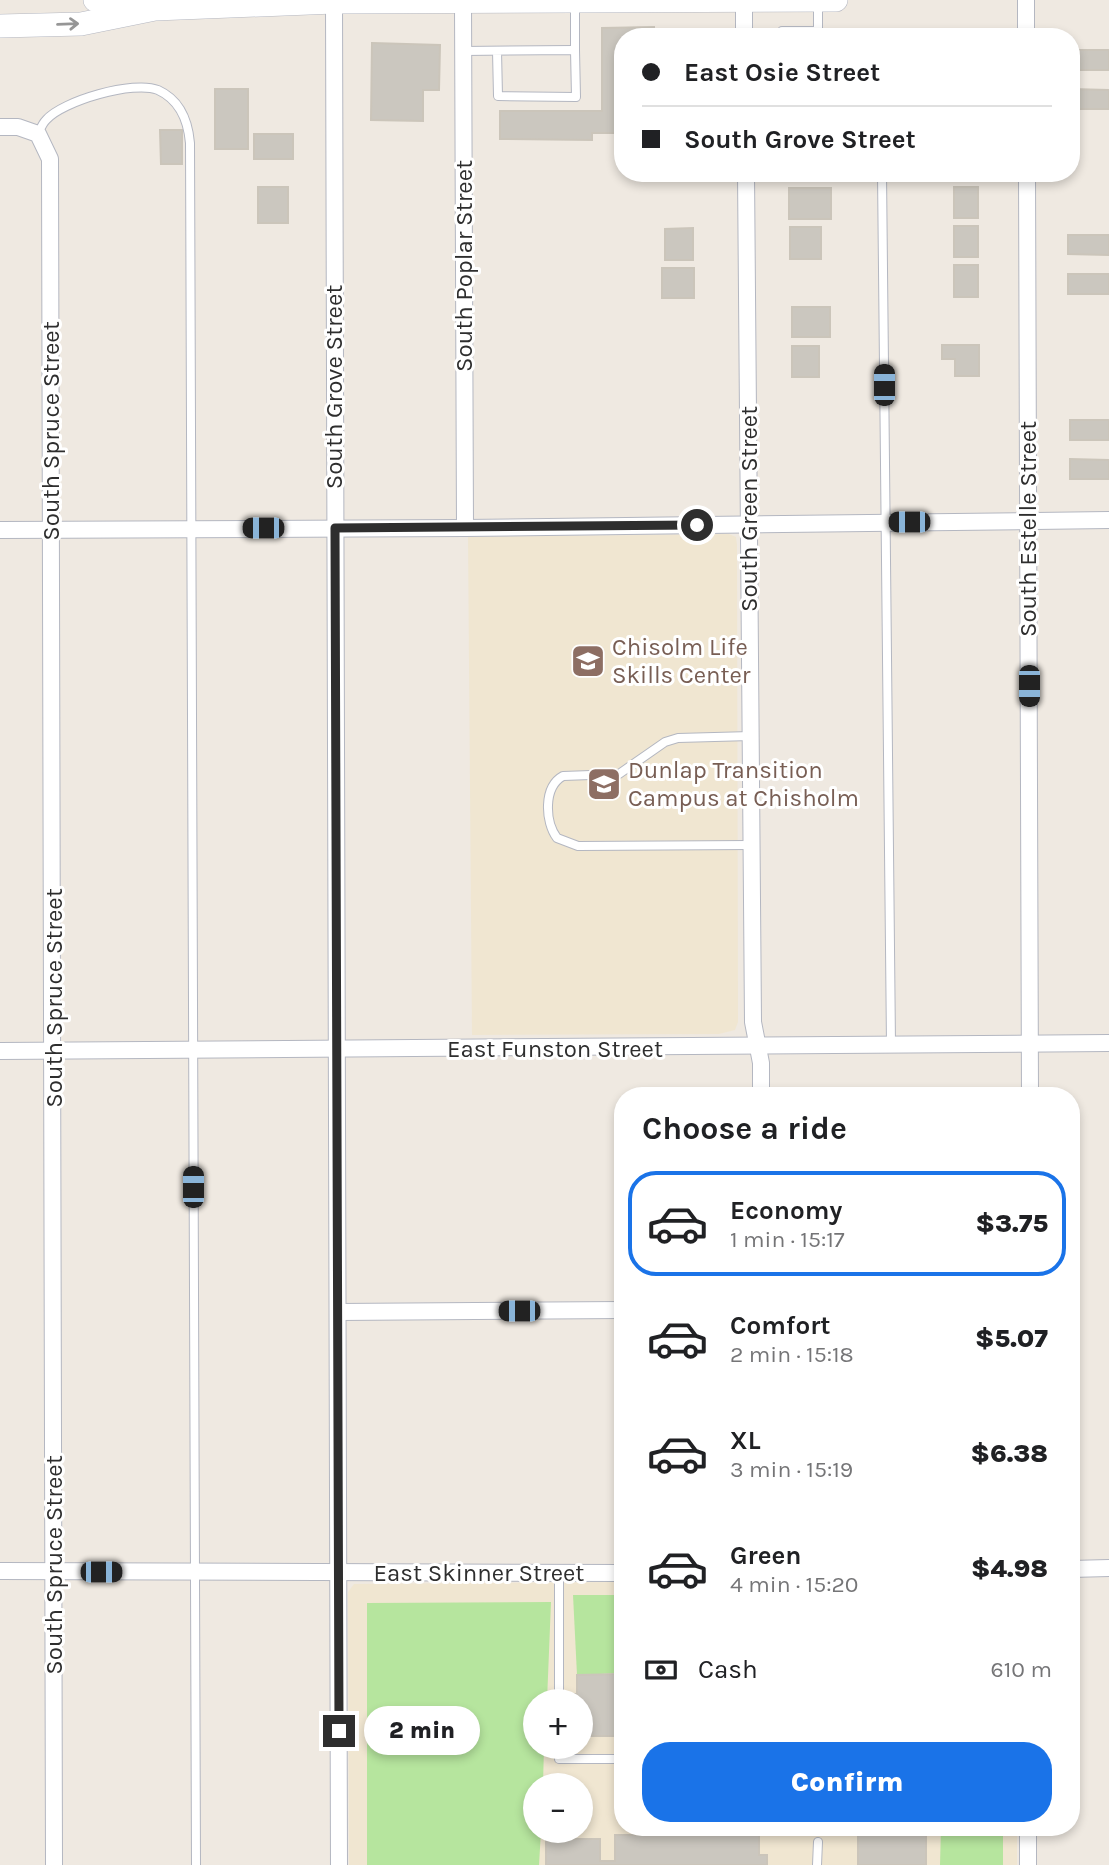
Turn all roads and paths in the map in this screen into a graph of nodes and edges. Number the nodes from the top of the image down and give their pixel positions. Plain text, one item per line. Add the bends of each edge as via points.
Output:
1 (95, 0) edge
2 (744, 0) edge
3 (818, 0) edge
4 (836, 0) edge
5 (1026, 0) edge
6 (334, 2) junction
7 (463, 2) junction
8 (575, 2) junction
9 (155, 9) junction
10 (0, 26) edge
11 (744, 28) edge
12 (818, 28) edge
13 (1026, 28) edge
14 (463, 51) junction
15 (497, 51) junction
16 (575, 51) junction
17 (0, 127) edge
18 (38, 134) junction
19 (746, 182) edge
20 (882, 182) edge
21 (1027, 182) edge
22 (1109, 520) edge
23 (1028, 521) junction
24 (886, 522) junction
25 (750, 524) junction
26 (190, 528) junction
27 (335, 528) junction
28 (465, 528) junction
29 (52, 529) junction
30 (0, 530) edge
31 (751, 736) junction
32 (751, 845) junction
33 (1109, 1043) edge
34 (1030, 1044) junction
35 (891, 1045) junction
36 (757, 1047) junction
37 (193, 1050) junction
38 (337, 1050) junction
39 (0, 1051) edge
40 (54, 1051) junction
41 (761, 1087) edge
42 (1030, 1087) edge
43 (614, 1310) edge
44 (338, 1312) junction
45 (1080, 1569) edge
46 (1109, 1569) edge
47 (0, 1571) edge
48 (195, 1571) junction
49 (339, 1571) junction
50 (54, 1572) junction
51 (559, 1573) junction
52 (614, 1573) edge
53 (559, 1689) edge
54 (593, 1759) edge
55 (614, 1759) edge
56 (1028, 1836) edge
57 (818, 1842) dead end
58 (54, 1865) edge
59 (196, 1865) edge
60 (339, 1865) edge
61 (817, 1865) edge
62 (1028, 1865) edge

1 - 9 main road
2 - 3 main road
2 - 8 main road
2 - 11 street
3 - 4 main road
3 - 12 lane
5 - 13 street
6 - 7 main road
6 - 9 main road
6 - 27 street, South Grove Street
7 - 8 main road
7 - 14 street, South Poplar Street
8 - 16 lane
10 -> 9 main road via 80,24
14 - 15 lane
14 - 28 street, South Poplar Street
15 - 16 lane
15 - 16 lane via 498,96 576,97
17 - 18 street
18 - 26 lane via 47,118 90,96 130,86 157,90 178,104 188,124
18 - 29 street, South Spruce Street via 50,159
19 - 25 street, South Green Street
20 - 24 lane
21 - 23 street, South Estelle Street
22 - 23 street
23 - 24 street
23 - 34 street, South Estelle Street
24 - 25 street
24 - 35 lane
25 - 28 street
25 - 31 street, South Green Street
26 - 27 street
26 - 29 street
26 - 37 lane
27 - 28 street
27 - 38 street, South Grove Street
29 - 30 street
29 - 40 street, South Spruce Street
31 - 32 street, South Green Street
31 - 32 lane via 678,738 619,774 563,776 551,790 549,821 557,838 578,846
32 - 36 street, South Green Street via 753,1031
33 - 34 street, East Funston Street
34 - 35 street, East Funston Street
34 - 42 street, South Estelle Street
35 - 36 street, East Funston Street
36 - 38 street, East Funston Street
36 - 41 street, South Green Street
37 - 38 street, East Funston Street
37 - 40 street, East Funston Street
37 - 48 lane
38 - 44 street, South Grove Street
39 - 40 street, East Funston Street
40 - 50 street, South Spruce Street
43 - 44 street
44 - 49 street, South Grove Street
45 - 46 street
47 - 50 street, East Skinner Street
48 - 49 street, East Skinner Street
48 - 50 street, East Skinner Street
48 - 59 lane
49 - 51 street, East Skinner Street
49 - 60 street, South Grove Street
50 - 58 street, South Spruce Street
51 - 52 street, East Skinner Street
51 - 53 lane
54 - 55 lane
56 - 62 street
57 - 61 lane

